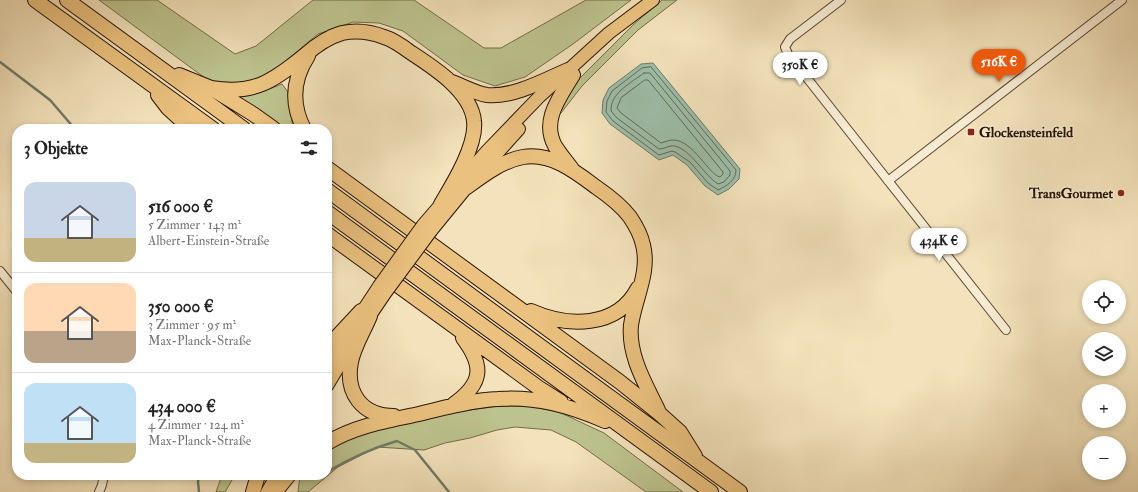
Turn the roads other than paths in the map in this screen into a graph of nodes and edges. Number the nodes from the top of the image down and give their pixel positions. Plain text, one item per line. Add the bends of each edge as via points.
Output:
1 (35, 0) edge
2 (67, 0) edge
3 (653, 0) edge
4 (841, 0) edge
5 (1122, 0) edge
6 (312, 49) junction
7 (162, 69) junction
8 (571, 73) junction
9 (450, 81) junction
10 (148, 82) junction
11 (211, 88) junction
12 (186, 124) edge
13 (206, 124) edge
14 (237, 124) edge
15 (267, 124) edge
16 (302, 124) edge
17 (572, 169) junction
18 (332, 172) edge
19 (888, 181) junction
20 (467, 187) junction
21 (332, 194) edge
22 (441, 204) junction
23 (332, 216) edge
24 (427, 228) junction
25 (332, 238) edge
26 (0, 271) edge
27 (642, 279) junction
28 (12, 286) edge
29 (509, 300) junction
30 (366, 313) junction
31 (456, 328) junction
32 (1006, 330) dead end
33 (332, 342) edge
34 (332, 358) edge
35 (332, 377) edge
36 (451, 407) junction
37 (569, 407) junction
38 (660, 414) junction
39 (404, 417) junction
40 (627, 430) junction
41 (332, 440) edge
42 (700, 463) junction
43 (103, 480) edge
44 (257, 480) edge
45 (261, 480) edge
46 (274, 480) edge
47 (284, 480) edge
48 (99, 492) edge
49 (254, 492) edge
50 (267, 492) edge
51 (275, 492) edge
52 (711, 492) edge
53 (740, 492) edge

1 - 10 highway
2 - 7 highway
3 - 8 main road
4 - 19 street via 790,39 785,47
5 - 19 street
6 - 9 highway via 328,38 342,33 369,32 399,44
6 - 11 highway via 282,74 264,83 236,90
6 - 16 highway via 298,74 294,95
7 - 11 highway
7 - 14 highway
8 - 9 highway via 500,96 485,95
8 - 17 highway via 554,105 550,121 551,135 556,146
8 - 20 main road
8 - 22 main road via 540,96
9 - 22 highway via 468,102 474,121 466,157
10 - 12 highway via 168,108
10 - 13 highway
11 - 15 highway
17 - 20 highway via 540,157 524,157 506,162
17 - 27 highway via 620,206 638,229 645,255
18 - 29 highway
19 - 32 street
20 - 24 main road
21 - 42 highway
22 - 24 main road
23 - 40 highway
24 - 30 main road, bridge
25 - 31 highway
26 - 28 street
27 - 29 highway via 634,295 623,307 593,321 558,320
27 - 38 highway via 631,324 631,341 642,378
29 - 38 highway
30 - 33 highway
30 - 34 main road
30 - 35 main road
30 - 39 highway via 351,361 351,386 355,398 372,413
31 - 36 highway via 473,351 477,375 474,385 466,395
31 - 37 highway
36 - 37 highway via 517,398
36 - 39 highway
37 - 40 highway
38 - 42 highway via 680,432
39 - 41 highway via 361,428
40 - 52 highway
42 - 53 highway
43 - 48 street
44 - 49 highway
45 - 49 main road
46 - 50 main road
47 - 51 highway

